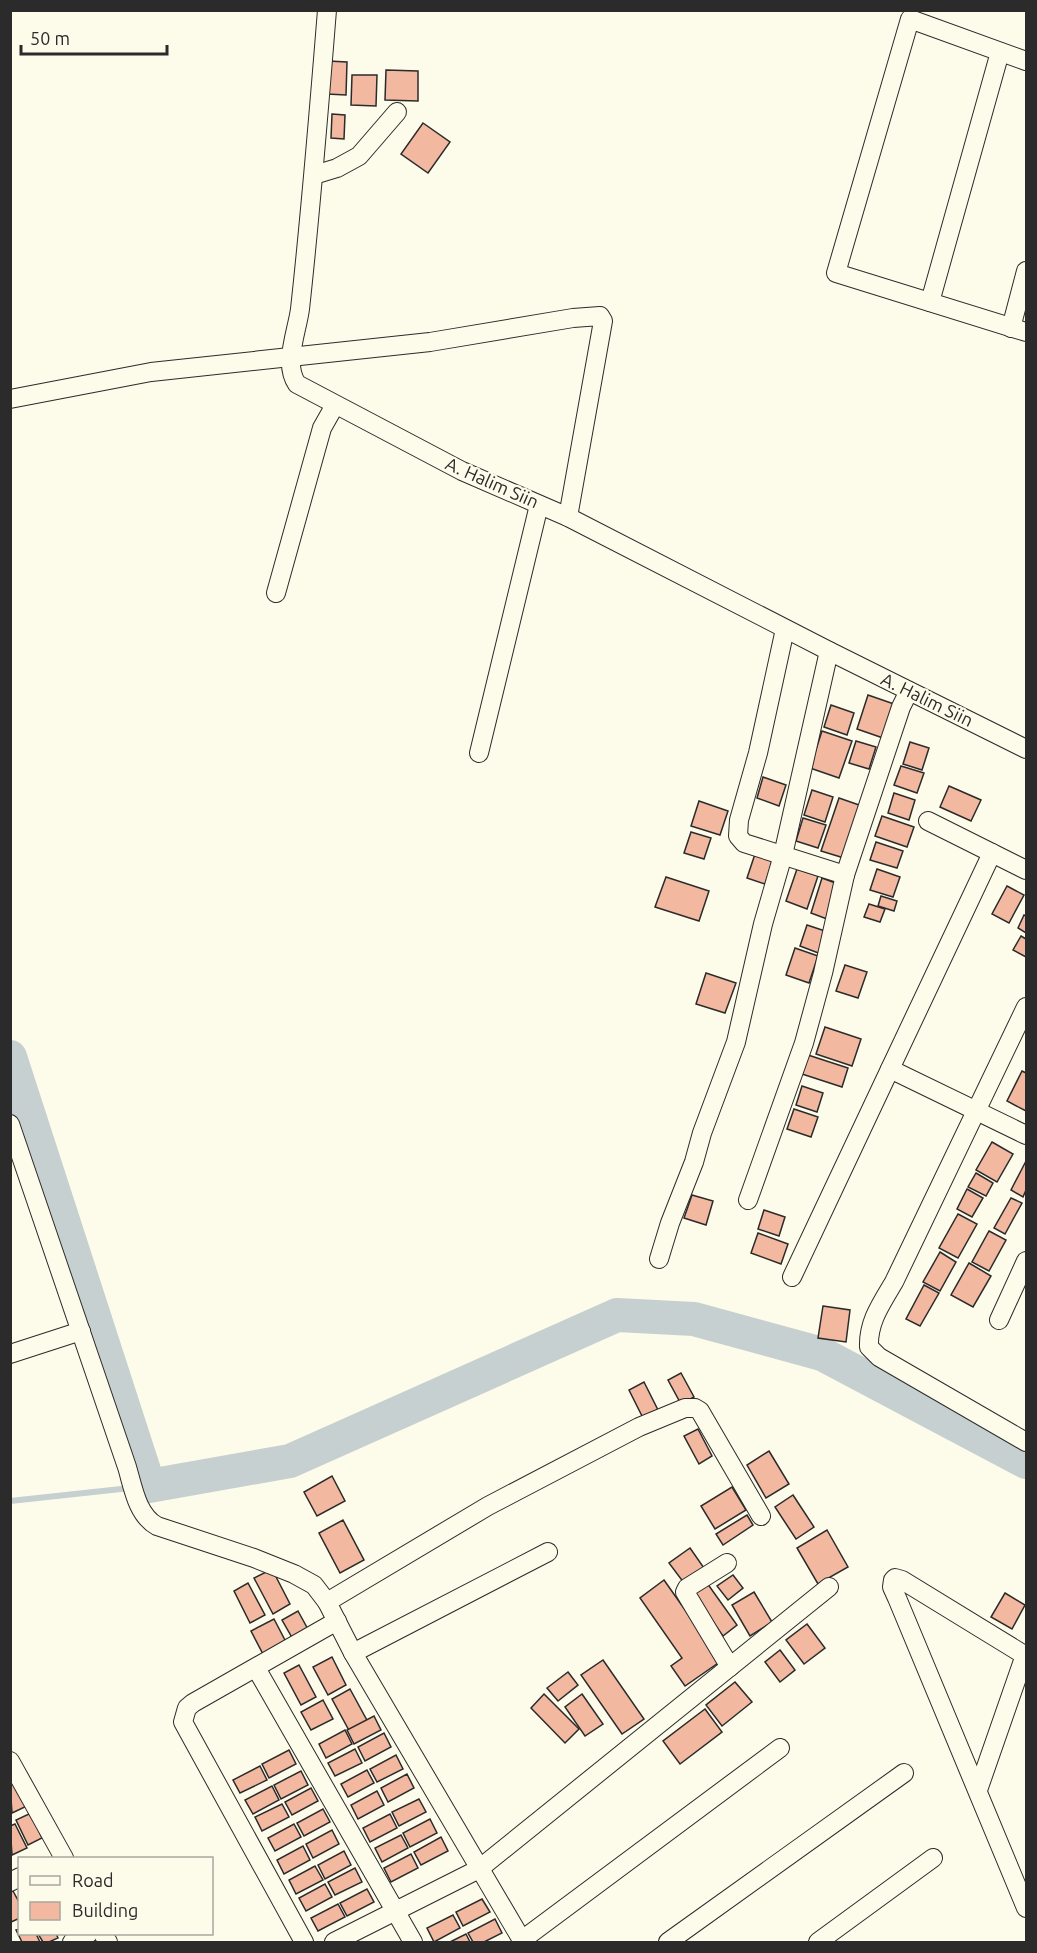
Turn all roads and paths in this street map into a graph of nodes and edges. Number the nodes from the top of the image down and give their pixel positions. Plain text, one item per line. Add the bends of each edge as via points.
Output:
1 (327, 10) edge
2 (1000, 52) junction
3 (1026, 61) edge
4 (397, 112) dead end
5 (314, 175) junction
6 (1026, 271) edge
7 (930, 302) junction
8 (1019, 330) edge
9 (291, 357) junction
10 (10, 399) edge
11 (329, 416) junction
12 (539, 505) junction
13 (568, 517) junction
14 (276, 593) dead end
15 (785, 629) junction
16 (829, 651) junction
17 (909, 691) junction
18 (1026, 749) edge
19 (478, 753) dead end
20 (928, 821) dead end
21 (992, 853) junction
22 (783, 855) junction
23 (1026, 870) edge
24 (845, 875) junction
25 (1026, 1007) edge
26 (890, 1069) junction
27 (976, 1110) junction
28 (10, 1124) edge
29 (1026, 1135) edge
30 (748, 1200) dead end
31 (659, 1259) dead end
32 (1026, 1261) edge
33 (792, 1277) dead end
34 (999, 1320) dead end
35 (81, 1331) junction
36 (10, 1354) edge
37 (1026, 1442) edge
38 (761, 1516) dead end
39 (548, 1552) dead end
40 (727, 1563) dead end
41 (829, 1587) dead end
42 (327, 1602) junction
43 (337, 1621) junction
44 (353, 1653) junction
45 (1026, 1655) edge
46 (730, 1667) junction
47 (256, 1668) junction
48 (780, 1749) dead end
49 (12, 1766) edge
50 (904, 1773) dead end
51 (978, 1790) junction
52 (60, 1857) edge
53 (933, 1858) dead end
54 (479, 1869) junction
55 (1026, 1908) edge
56 (394, 1910) junction
57 (86, 1935) edge
58 (523, 1941) edge
59 (72, 1942) edge
60 (304, 1942) edge
61 (334, 1942) edge
62 (413, 1942) edge
63 (668, 1942) edge
64 (818, 1942) edge

1 - 5 street, A. Halim Siin
2 - 3 street
2 - 7 street
2 - 7 street via 910,19 836,273
4 - 5 street via 359,156
5 - 9 street, A. Halim Siin
6 - 8 street
7 - 8 street
9 - 10 street via 151,372
9 - 11 street, A. Halim Siin via 292,377
9 - 13 street via 601,317
11 - 12 street, A. Halim Siin
11 - 14 street
12 - 13 street, A. Halim Siin
12 - 19 street
13 - 15 street, A. Halim Siin
15 - 16 street, A. Halim Siin
15 - 22 street via 738,836 744,843
16 - 17 street, A. Halim Siin
16 - 22 street
17 - 18 street, A. Halim Siin
17 - 24 street
20 - 21 street
21 - 23 street
21 - 26 street
22 - 24 street
22 - 31 street via 736,1042
24 - 30 street via 804,1043
25 - 27 street
26 - 27 street
26 - 33 street
27 - 29 street
27 - 37 street via 894,1282 872,1319 869,1347 879,1357
28 - 35 street
32 - 34 street
35 - 36 street
35 - 42 street via 138,1503 149,1521 294,1574 314,1585
38 - 42 street via 700,1411 685,1408 639,1427 488,1506
39 - 44 street
40 - 46 street via 685,1592
41 - 46 street
42 - 43 street
43 - 44 street
43 - 47 street
44 - 54 street
45 - 51 street
45 - 51 street via 902,1580 893,1580 892,1587
46 - 54 street
47 - 56 street
47 - 60 street via 193,1703 183,1722
48 - 58 street
49 - 52 street
50 - 63 street
51 - 55 street
53 - 64 street
54 - 56 street
54 - 58 street
56 - 61 street
56 - 62 street
57 - 59 street

